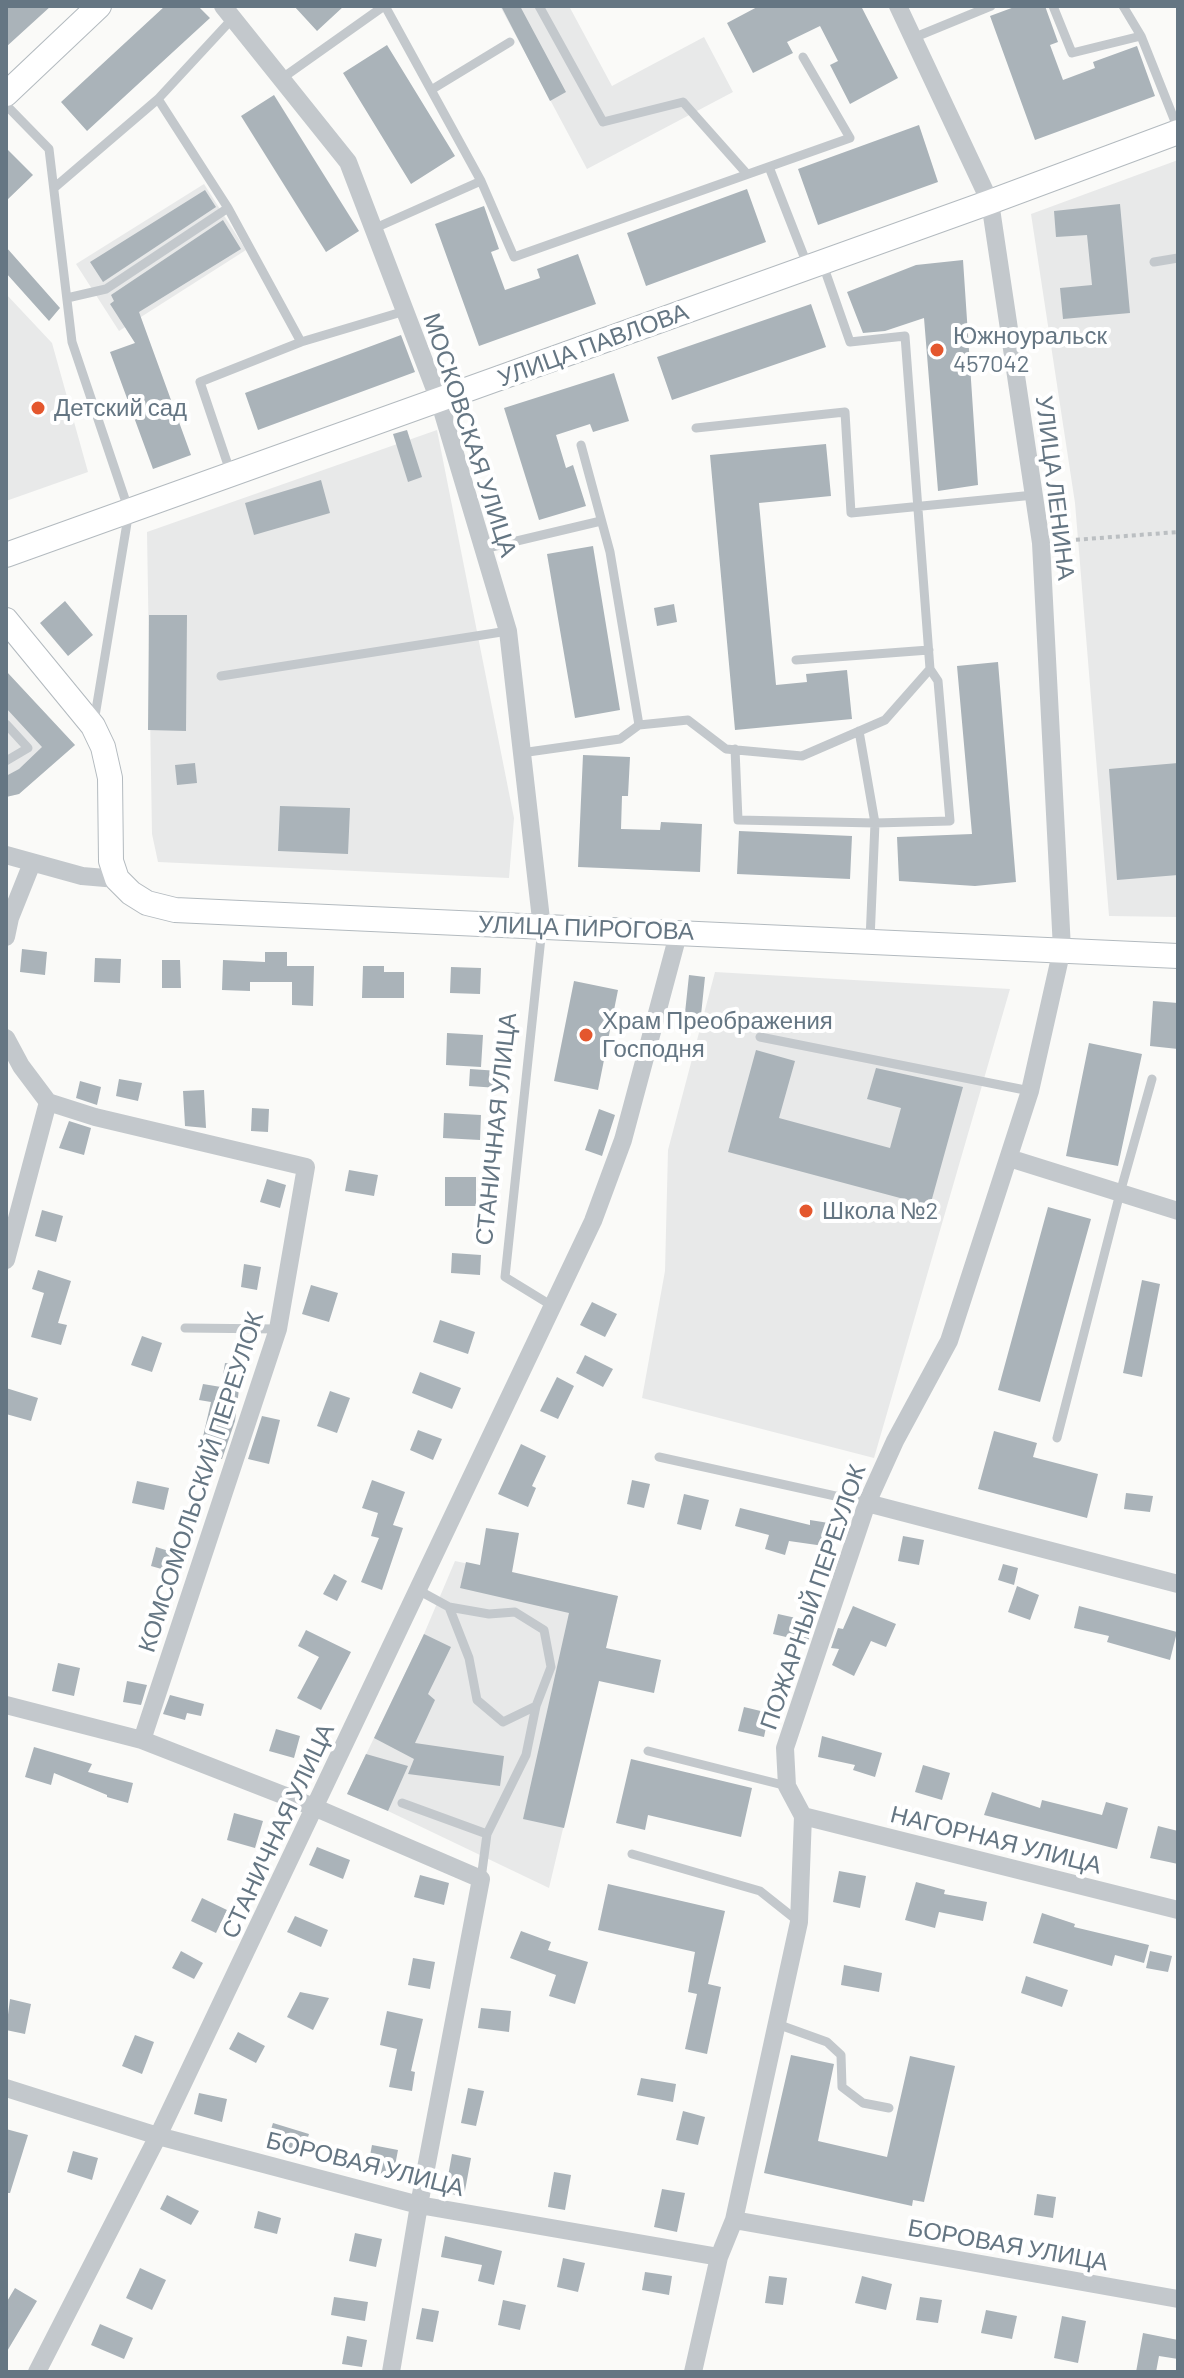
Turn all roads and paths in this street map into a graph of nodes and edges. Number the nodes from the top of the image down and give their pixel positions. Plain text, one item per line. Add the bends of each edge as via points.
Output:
1 (99, 6) edge
2 (384, 6) edge
3 (539, 6) edge
4 (898, 6) edge
5 (991, 6) edge
6 (1053, 6) edge
7 (1123, 6) edge
8 (228, 12) edge
9 (1141, 36) junction
10 (913, 38) junction
11 (510, 42) dead end
12 (803, 57) dead end
13 (281, 79) junction
14 (431, 90) junction
15 (6, 94) edge
16 (158, 99) junction
17 (6, 105) edge
18 (1178, 130) edge
19 (769, 167) junction
20 (747, 174) junction
21 (481, 181) junction
22 (54, 188) junction
23 (990, 202) junction
24 (228, 208) junction
25 (373, 229) junction
26 (1178, 258) edge
27 (1154, 262) dead end
28 (816, 265) junction
29 (67, 298) junction
30 (405, 311) junction
31 (301, 342) junction
32 (439, 400) junction
33 (696, 428) dead end
34 (581, 445) dead end
35 (231, 475) junction
36 (1034, 495) junction
37 (919, 506) junction
38 (129, 511) junction
39 (601, 521) junction
40 (1178, 532) edge
41 (1041, 543) junction
42 (483, 549) junction
43 (6, 555) edge
44 (6, 620) edge
45 (508, 631) junction
46 (929, 650) junction
47 (796, 660) dead end
48 (930, 669) junction
49 (221, 676) dead end
50 (6, 724) edge
51 (639, 725) junction
52 (93, 726) junction
53 (859, 731) junction
54 (735, 749) junction
55 (521, 753) junction
56 (6, 761) edge
57 (875, 823) junction
58 (6, 855) edge
59 (32, 863) junction
60 (117, 879) junction
61 (8, 917) edge
62 (542, 928) junction
63 (679, 931) junction
64 (6, 937) edge
65 (870, 940) junction
66 (1062, 949) junction
67 (1178, 956) edge
68 (760, 1037) dead end
69 (6, 1038) edge
70 (1152, 1079) dead end
71 (1030, 1091) junction
72 (48, 1102) junction
73 (1009, 1158) junction
74 (1120, 1193) junction
75 (1178, 1211) edge
76 (7, 1254) edge
77 (554, 1307) junction
78 (185, 1328) dead end
79 (278, 1329) junction
80 (1057, 1438) dead end
81 (659, 1457) dead end
82 (867, 1503) junction
83 (1178, 1584) edge
84 (418, 1590) junction
85 (449, 1607) junction
86 (6, 1705) edge
87 (536, 1706) junction
88 (142, 1740) junction
89 (648, 1751) dead end
90 (787, 1786) junction
91 (402, 1803) dead end
92 (316, 1808) junction
93 (803, 1816) junction
94 (487, 1834) junction
95 (632, 1854) dead end
96 (481, 1879) junction
97 (1178, 1910) edge
98 (799, 1922) junction
99 (777, 2024) junction
100 (6, 2088) edge
101 (889, 2108) dead end
102 (158, 2136) junction
103 (419, 2205) junction
104 (734, 2220) junction
105 (719, 2257) junction
106 (1178, 2299) edge
107 (37, 2372) edge
108 (391, 2372) edge
109 (693, 2372) edge

1 - 15 street
2 - 13 lane
2 - 14 lane
3 - 20 lane via 603,122 683,102
4 - 10 street, УЛИЦА ЛЕНИНА
5 - 10 lane
6 - 9 lane via 1072,53
7 - 9 lane
8 - 13 street, МОСКОВСКАЯ УЛИЦА
8 - 16 lane
9 - 18 lane
10 - 23 street, УЛИЦА ЛЕНИНА
11 - 14 lane
12 - 19 lane via 850,138
13 - 25 street, МОСКОВСКАЯ УЛИЦА via 348,162
14 - 21 lane
16 - 22 lane
16 - 24 lane
17 - 22 lane via 49,149
18 - 23 street, УЛИЦА ПАВЛОВА
19 - 20 lane
19 - 28 lane
20 - 21 lane via 514,257
21 - 25 lane
22 - 29 lane
23 - 28 street, УЛИЦА ПАВЛОВА
23 - 36 street, УЛИЦА ЛЕНИНА
24 - 29 lane via 106,289
24 - 31 lane
25 - 30 street, МОСКОВСКАЯ УЛИЦА
26 - 27 lane
28 - 32 street, УЛИЦА ПАВЛОВА
28 - 37 lane via 850,342 905,336
29 - 38 lane via 72,342
30 - 31 lane
30 - 32 street, МОСКОВСКАЯ УЛИЦА
31 - 35 lane via 200,382
32 - 35 street, УЛИЦА ПАВЛОВА
32 - 42 street, МОСКОВСКАЯ УЛИЦА
33 - 37 lane via 845,412 851,513
34 - 39 lane
35 - 38 street, УЛИЦА ПАВЛОВА
36 - 37 lane
36 - 41 street, УЛИЦА ЛЕНИНА
37 - 46 lane
38 - 43 street, УЛИЦА ПАВЛОВА
38 - 52 lane
39 - 42 lane
39 - 51 lane
40 - 41 path
41 - 66 street, УЛИЦА ЛЕНИНА
42 - 45 street, МОСКОВСКАЯ УЛИЦА
44 - 52 street
45 - 49 lane
45 - 55 street, МОСКОВСКАЯ УЛИЦА
46 - 47 lane
46 - 48 lane
48 - 53 lane via 885,720
48 - 57 lane via 938,681 950,821
50 - 56 lane via 28,748
51 - 54 lane via 688,720 726,749
51 - 55 lane via 620,739
52 - 60 street via 110,778 111,861
53 - 54 lane via 802,756
53 - 57 lane
54 - 57 lane via 738,820
55 - 62 street, МОСКОВСКАЯ УЛИЦА
57 - 65 lane
58 - 59 street
59 - 60 street
59 - 61 street
60 - 62 street, УЛИЦА ПИРОГОВА via 147,903 175,910
61 - 64 street
62 - 63 street, УЛИЦА ПИРОГОВА
62 - 77 lane, СТАНИЧНАЯ УЛИЦА via 505,1277
63 - 65 street, УЛИЦА ПИРОГОВА
63 - 77 street, СТАНИЧНАЯ УЛИЦА via 623,1140
65 - 66 street, УЛИЦА ПИРОГОВА
66 - 67 street, УЛИЦА ПИРОГОВА
66 - 71 street, ПОЖАРНЫЙ ПЕРЕУЛОК
68 - 71 lane
69 - 72 street
70 - 74 lane
71 - 73 street, ПОЖАРНЫЙ ПЕРЕУЛОК
72 - 76 street
72 - 79 street, КОМСОМОЛЬСКИЙ ПЕРЕУЛОК via 306,1167
73 - 74 street
73 - 82 street, ПОЖАРНЫЙ ПЕРЕУЛОК via 949,1341
74 - 75 street
74 - 80 lane
77 - 84 street, СТАНИЧНАЯ УЛИЦА
78 - 79 lane
79 - 88 street, КОМСОМОЛЬСКИЙ ПЕРЕУЛОК
81 - 82 lane
82 - 83 street
82 - 90 street, ПОЖАРНЫЙ ПЕРЕУЛОК via 785,1748
84 - 85 lane
84 - 92 street, СТАНИЧНАЯ УЛИЦА
85 - 87 lane via 469,1658 477,1700 503,1722
85 - 87 lane via 515,1612 544,1630 551,1667
86 - 88 street
87 - 94 lane via 526,1755
88 - 92 street
89 - 90 lane
90 - 93 street, ПОЖАРНЫЙ ПЕРЕУЛОК
91 - 94 lane
92 - 96 street
92 - 102 street, СТАНИЧНАЯ УЛИЦА
93 - 97 street, НАГОРНАЯ УЛИЦА
93 - 98 street
94 - 96 lane
95 - 98 lane via 760,1891
96 - 103 street
98 - 99 street
99 - 101 lane via 827,2042 841,2055 842,2087 863,2103
99 - 104 street
100 - 102 street, БОРОВАЯ УЛИЦА
102 - 103 street, БОРОВАЯ УЛИЦА
102 - 107 street, СТАНИЧНАЯ УЛИЦА
103 - 105 street, БОРОВАЯ УЛИЦА
103 - 108 street
104 - 105 street
104 - 106 street, БОРОВАЯ УЛИЦА
105 - 109 street

